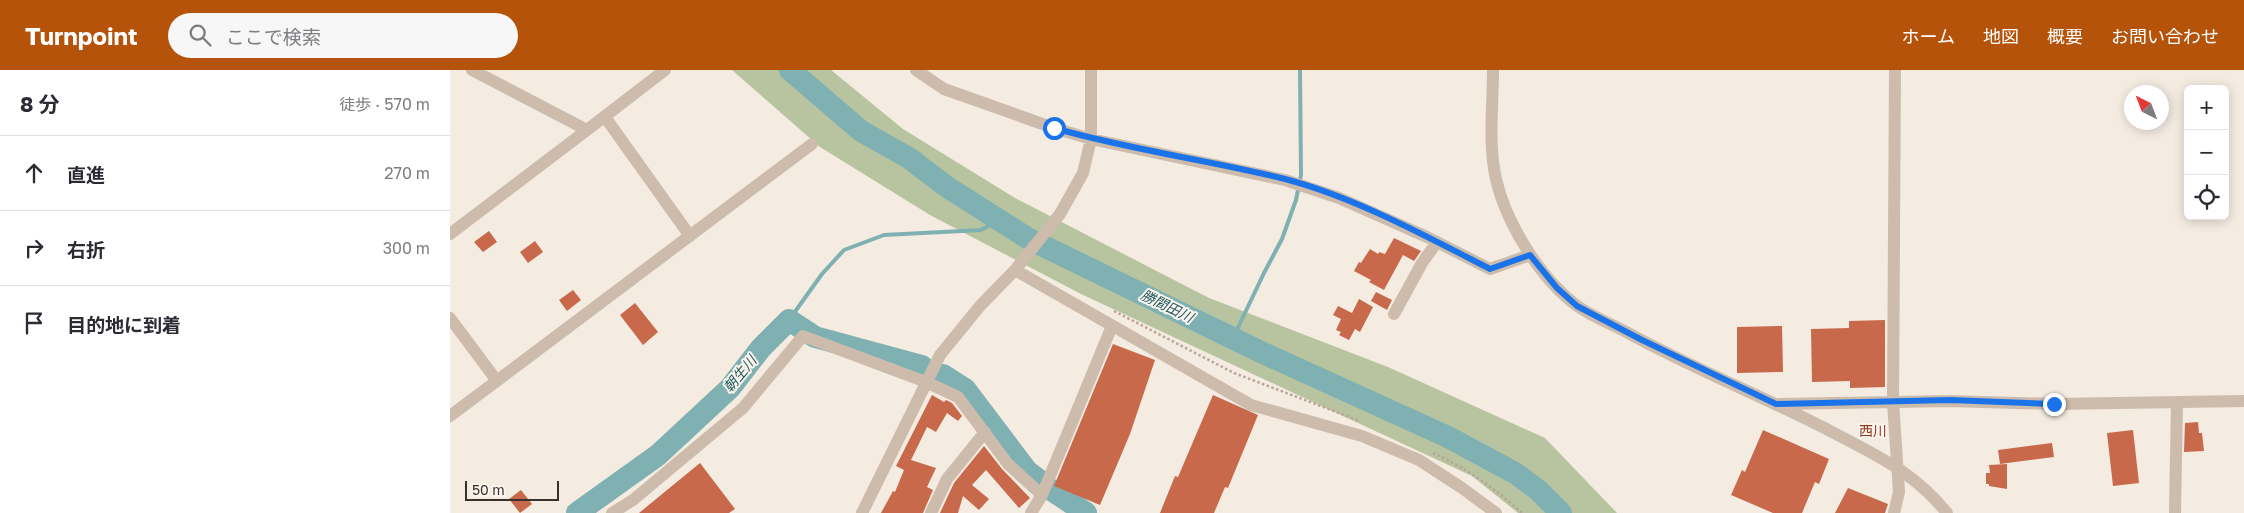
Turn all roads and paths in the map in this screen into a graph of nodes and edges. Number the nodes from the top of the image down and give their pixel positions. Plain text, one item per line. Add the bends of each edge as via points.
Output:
1 (472, 70) edge
2 (665, 70) edge
3 (916, 70) edge
4 (1091, 70) edge
5 (1493, 70) edge
6 (1895, 70) edge
7 (605, 117) junction
8 (587, 130) junction
9 (1091, 139) junction
10 (812, 144) dead end
11 (450, 234) edge
12 (690, 236) junction
13 (1437, 242) junction
14 (1530, 255) junction
15 (1015, 270) junction
16 (1112, 310) dead end
17 (1394, 314) dead end
18 (450, 318) edge
19 (1112, 326) junction
20 (497, 381) junction
21 (926, 382) junction
22 (2244, 401) edge
23 (1892, 402) junction
24 (2178, 402) junction
25 (1776, 404) junction
26 (450, 416) edge
27 (1363, 422) dead end
28 (985, 432) junction
29 (1429, 451) dead end
30 (1899, 467) junction
31 (1042, 495) junction
32 (612, 513) edge
33 (862, 513) edge
34 (931, 513) edge
35 (1031, 513) edge
36 (1496, 513) edge
37 (1522, 513) edge
38 (1894, 513) edge
39 (1947, 513) edge
40 (2175, 513) edge

1 - 8 street
2 - 7 street
3 - 9 street via 944,89
4 - 9 street
5 - 14 street via 1492,153 1496,181 1510,218
6 - 23 street
7 - 8 street
7 - 12 street
8 - 11 street
9 - 13 street via 1286,180 1339,198
9 - 15 street via 1083,173 1060,214
10 - 12 street
12 - 20 street
13 - 14 street via 1490,269
13 - 17 street
14 - 25 street via 1557,288 1577,306
15 - 19 street
15 - 21 street via 940,355
16 - 27 path via 1234,373
18 - 20 street
19 - 31 street
19 - 36 street via 1251,405 1362,436 1419,460
20 - 26 street
21 - 28 street via 958,397
21 - 32 street via 803,336 743,408 633,500
21 - 33 street
22 - 24 street
23 - 24 street
23 - 25 street
23 - 30 street
24 - 40 street
25 - 30 street
28 - 31 street via 1008,464
28 - 34 street via 946,479
29 - 37 path via 1500,494
30 - 38 street via 1899,492
30 - 39 street
31 - 35 street

